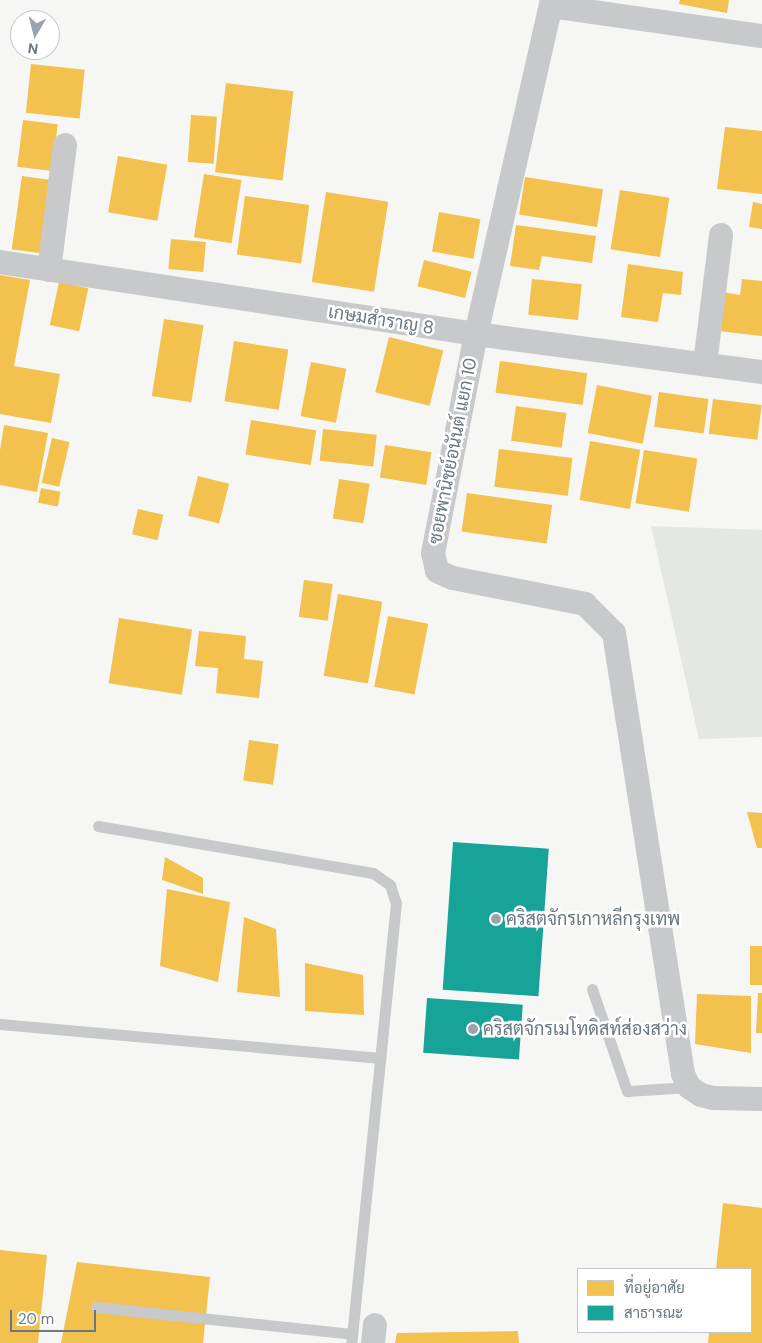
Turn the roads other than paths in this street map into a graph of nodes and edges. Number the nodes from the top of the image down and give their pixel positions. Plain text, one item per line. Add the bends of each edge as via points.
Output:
1 (552, 3) edge
2 (762, 36) edge
3 (64, 145) dead end
4 (721, 235) dead end
5 (0, 262) edge
6 (49, 270) junction
7 (476, 334) junction
8 (705, 364) junction
9 (762, 372) edge
10 (98, 826) dead end
11 (592, 989) dead end
12 (0, 1024) edge
13 (380, 1058) junction
14 (688, 1087) junction
15 (762, 1099) edge
16 (96, 1307) dead end
17 (351, 1339) edge

1 - 2 street
1 - 7 street, ซอยพานิชย์อนันต์ แยก 10
3 - 6 street
4 - 8 street
5 - 6 street, เกษมสำราญ 8
6 - 7 street, เกษมสำราญ 8
7 - 8 street, เกษมสำราญ 8
7 - 14 street, ซอยพานิชย์อนันต์ แยก 10 via 432,553 437,571 453,578 585,604 614,633 683,1074
8 - 9 street, เกษมสำราญ 8
10 - 13 lane via 373,873 390,885 396,904
11 - 14 lane via 627,1091
12 - 13 lane
13 - 17 lane
14 - 15 street via 713,1098
16 - 17 lane

